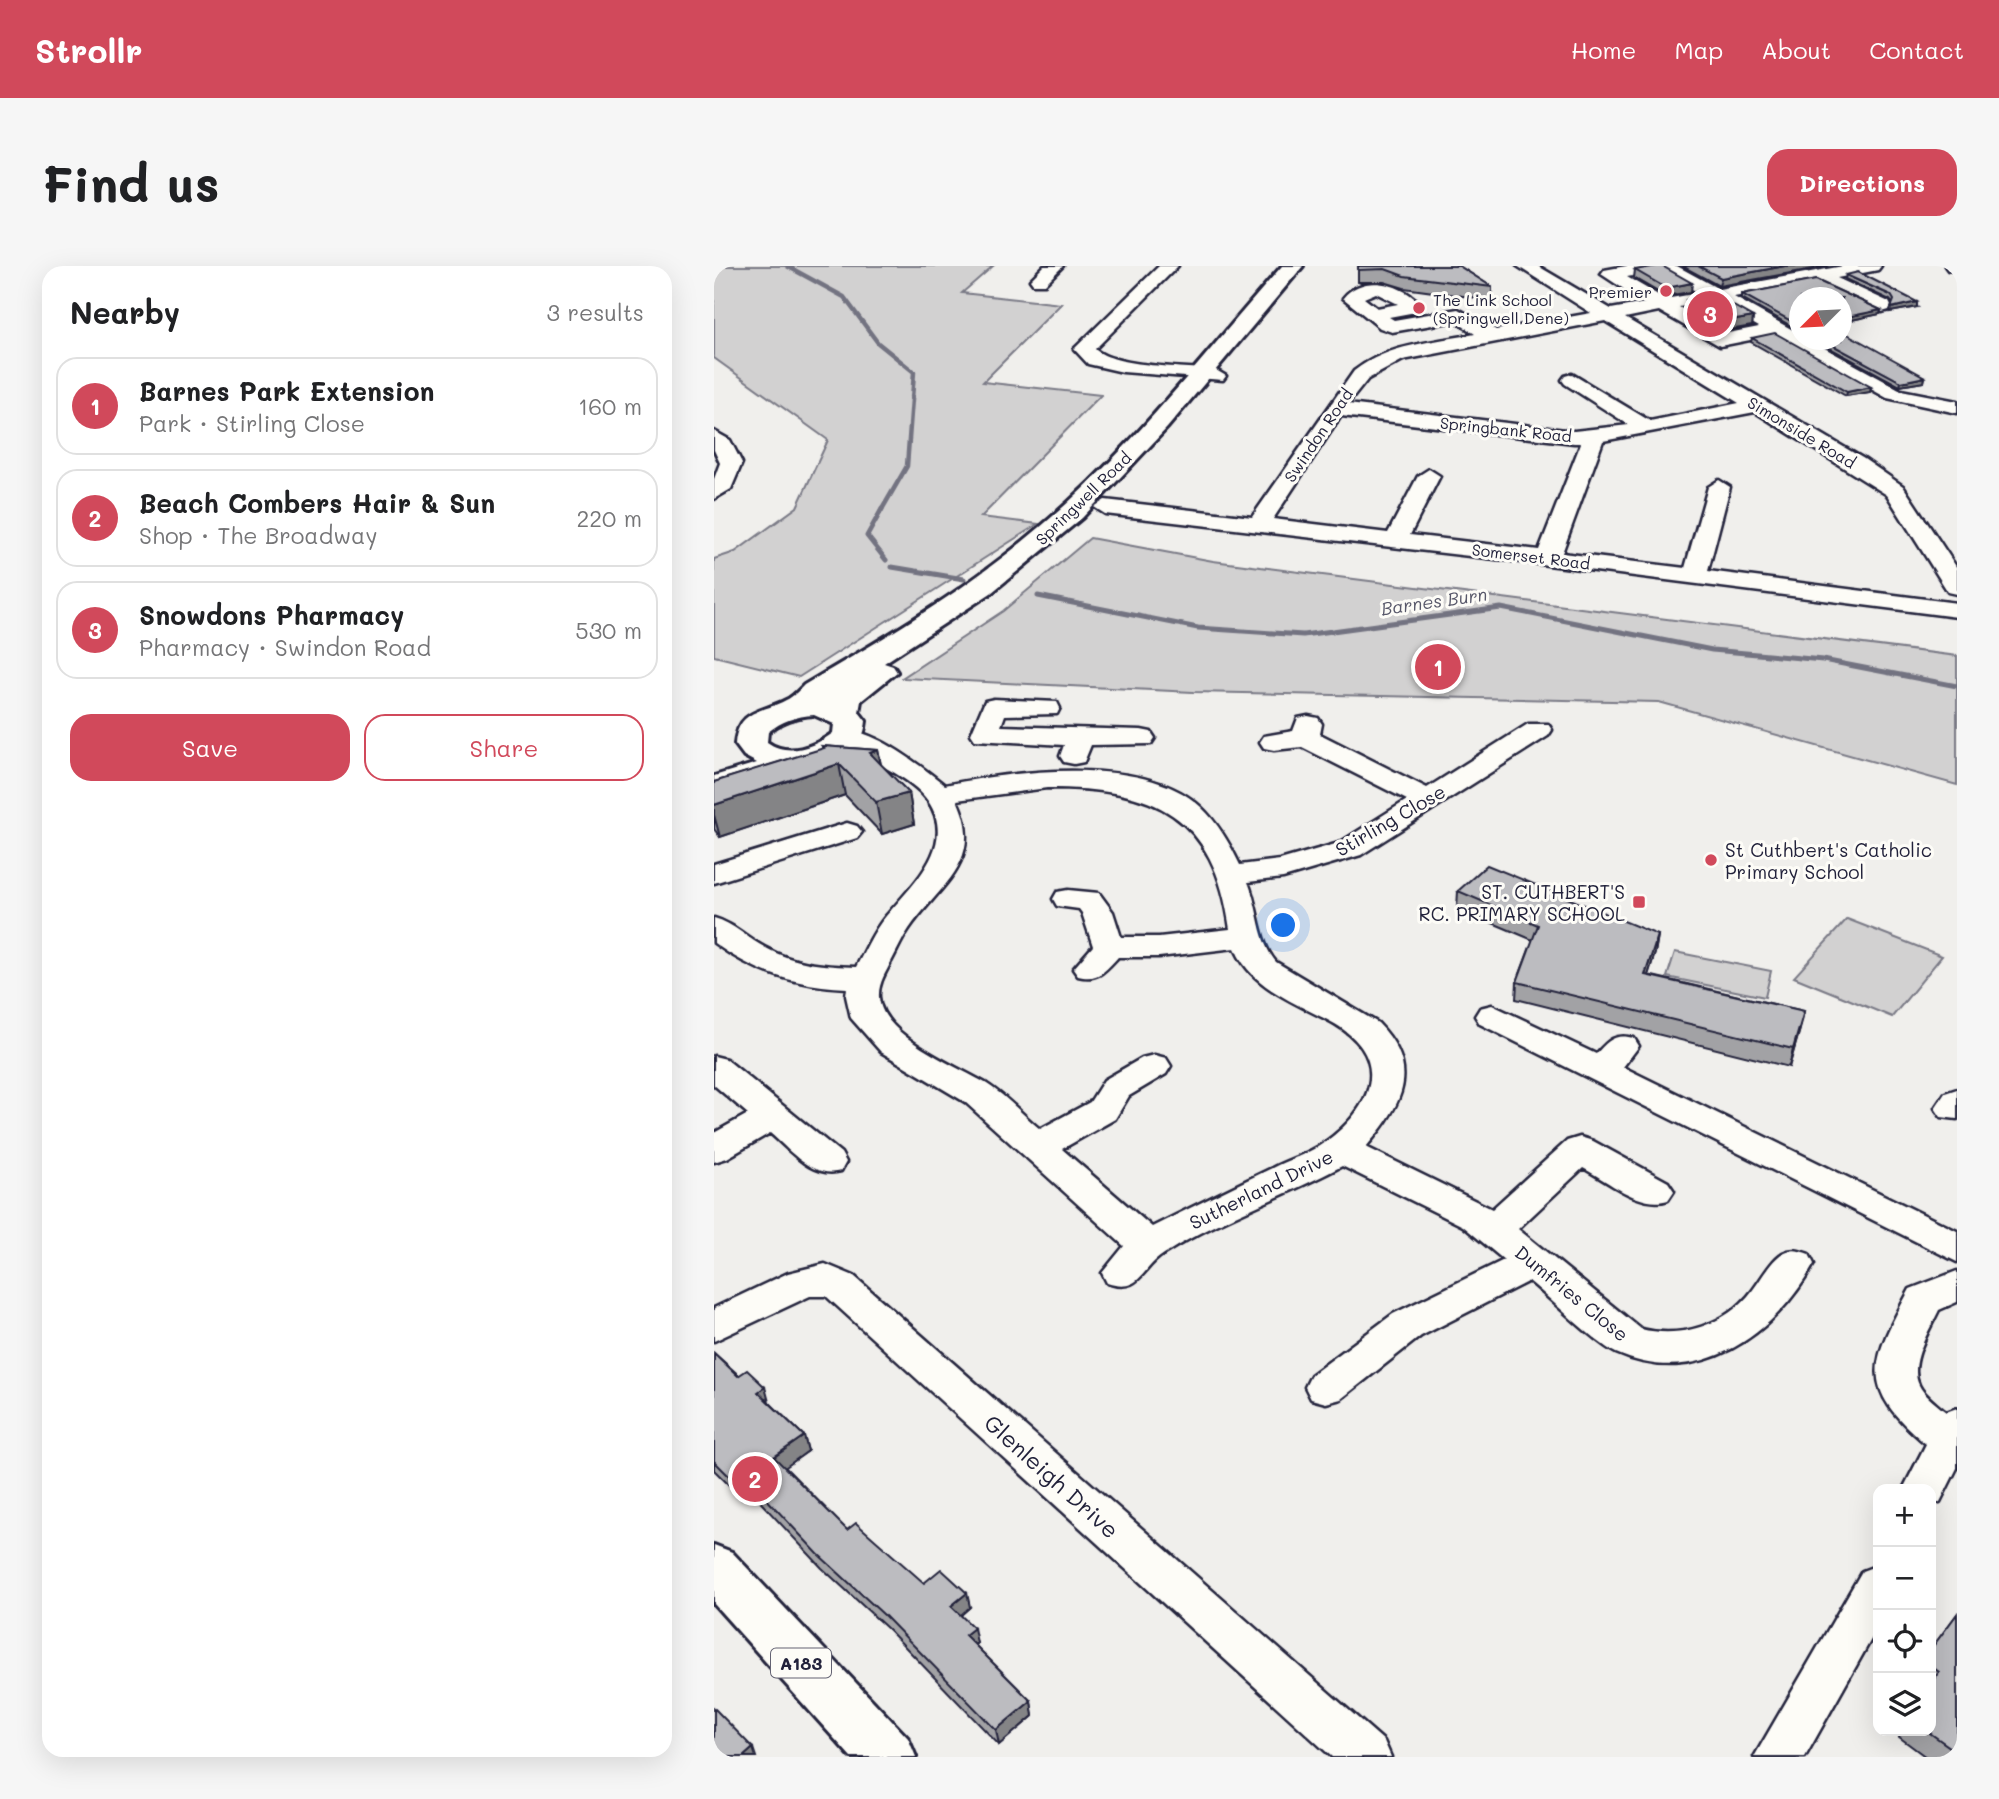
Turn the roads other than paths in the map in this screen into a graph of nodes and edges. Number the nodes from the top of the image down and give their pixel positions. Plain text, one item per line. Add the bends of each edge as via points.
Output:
1 (1054, 266) edge
2 (1169, 266) edge
3 (1293, 266) edge
4 (1308, 266) edge
5 (1526, 266) edge
6 (1658, 266) edge
7 (1664, 266) edge
8 (1872, 266) edge
9 (1818, 276) junction
10 (1039, 280) dead end
11 (1719, 295) junction
12 (1662, 306) junction
13 (1882, 306) dead end
14 (1373, 314) dead end
15 (1609, 316) junction
16 (1778, 329) junction
17 (1493, 337) junction
18 (1207, 375) junction
19 (1572, 380) dead end
20 (1758, 405) junction
21 (1957, 407) edge
22 (1335, 409) junction
23 (1647, 428) junction
24 (1594, 436) junction
25 (714, 437) edge
26 (1429, 476) dead end
27 (1719, 487) dead end
28 (714, 492) edge
29 (1093, 505) junction
30 (1258, 524) junction
31 (1395, 540) junction
32 (1548, 558) junction
33 (1694, 578) junction
34 (1957, 587) edge
35 (1957, 610) edge
36 (797, 707) junction
37 (963, 707) dead end
38 (994, 707) junction
39 (1048, 708) dead end
40 (846, 725) junction
41 (1538, 730) dead end
42 (1080, 737) junction
43 (1141, 738) dead end
44 (1274, 742) dead end
45 (751, 744) junction
46 (798, 759) junction
47 (714, 772) edge
48 (1068, 780) junction
49 (714, 787) edge
50 (940, 795) junction
51 (1428, 800) junction
52 (848, 832) dead end
53 (723, 871) edge
54 (1228, 874) junction
55 (1068, 899) dead end
56 (714, 928) edge
57 (1249, 937) junction
58 (866, 978) junction
59 (1492, 1016) dead end
60 (1154, 1066) dead end
61 (714, 1067) edge
62 (771, 1117) junction
63 (1037, 1147) junction
64 (714, 1149) edge
65 (1340, 1150) junction
66 (828, 1162) dead end
67 (1655, 1191) dead end
68 (1493, 1230) junction
69 (1148, 1245) junction
70 (1957, 1248) edge
71 (1534, 1262) junction
72 (1795, 1264) dead end
73 (1121, 1273) dead end
74 (1957, 1286) edge
75 (714, 1326) edge
76 (1326, 1387) dead end
77 (1954, 1432) edge
78 (1928, 1484) edge
79 (714, 1568) edge
80 (1873, 1594) edge
81 (888, 1757) edge
82 (1367, 1757) edge
83 (1778, 1757) edge

1 - 10 street
2 - 18 street via 1084,349 1094,360
3 - 18 main road, Springwell Road
4 - 18 main road, Springwell Road
5 - 15 street, Simonside Road
6 - 12 street via 1610,274
7 - 11 street
8 - 9 street, Swindon Road
9 - 11 street, Swindon Road
9 - 13 street
11 - 12 street, Swindon Road
11 - 16 street
12 - 15 street, Swindon Road
12 - 16 street via 1720,340
14 - 17 street via 1392,326 1458,315
15 - 17 street, Swindon Road
15 - 20 street, Simonside Road
16 - 21 street via 1894,394
17 - 22 street, Swindon Road via 1382,360 1359,374
18 - 29 main road, Springwell Road
19 - 23 street
20 - 23 street, Springbank Road
20 - 34 street, Simonside Road via 1895,491
22 - 24 street, Springbank Road
22 - 30 street, Swindon Road
23 - 24 street, Springbank Road
24 - 32 street
25 - 28 street via 731,463 723,484
26 - 31 street
27 - 33 street
29 - 30 street, Somerset Road
29 - 36 main road, Springwell Road via 940,614
29 - 40 main road, Springwell Road via 1013,583 860,685 848,697
30 - 31 street, Somerset Road
31 - 32 street, Somerset Road
32 - 33 street, Somerset Road
33 - 35 street, Somerset Road
36 - 40 main road, Springwell Road via 828,708
36 - 45 main road, Springwell Road via 765,718 752,729
37 - 38 street
38 - 39 street
38 - 42 street via 985,734
40 - 46 main road, Springwell Road via 830,750
40 - 50 street
41 - 51 street, Stirling Close
42 - 43 street
42 - 48 street
44 - 51 street via 1307,731
45 - 46 main road, Springwell Road via 769,757
45 - 47 main road, Springwell Road
46 - 49 main road, Springwell Road
48 - 50 street, Sutherland Drive via 984,785
48 - 54 street, Sutherland Drive via 1115,782 1187,809 1209,834
50 - 58 street via 952,821 947,860 932,885 896,924
51 - 54 street, Stirling Close via 1350,849 1283,869
52 - 53 street
54 - 57 street, Sutherland Drive
55 - 57 street via 1088,900 1097,912 1099,958
56 - 58 street via 762,962 789,972
57 - 65 street, Sutherland Drive via 1254,956 1279,979 1350,1018 1380,1045 1389,1078 1378,1108
58 - 63 street via 862,996 868,1018 893,1044 976,1094
59 - 70 street via 1611,1058
60 - 63 street via 1116,1088 1103,1110
61 - 62 street
62 - 64 street
62 - 66 street
63 - 69 street
65 - 68 street, Dumfries Close via 1476,1216
65 - 69 street, Sutherland Drive
67 - 68 street via 1580,1150
68 - 71 street, Dumfries Close
69 - 73 street, Sutherland Drive
71 - 72 street, Dumfries Close via 1628,1341 1662,1350 1705,1345 1758,1312
71 - 76 street via 1407,1325
74 - 77 street via 1924,1300 1897,1363 1896,1383 1915,1409
75 - 82 street, Glenleigh Drive via 802,1283 825,1279 840,1286
77 - 78 street
79 - 81 main road, A183
80 - 83 street

